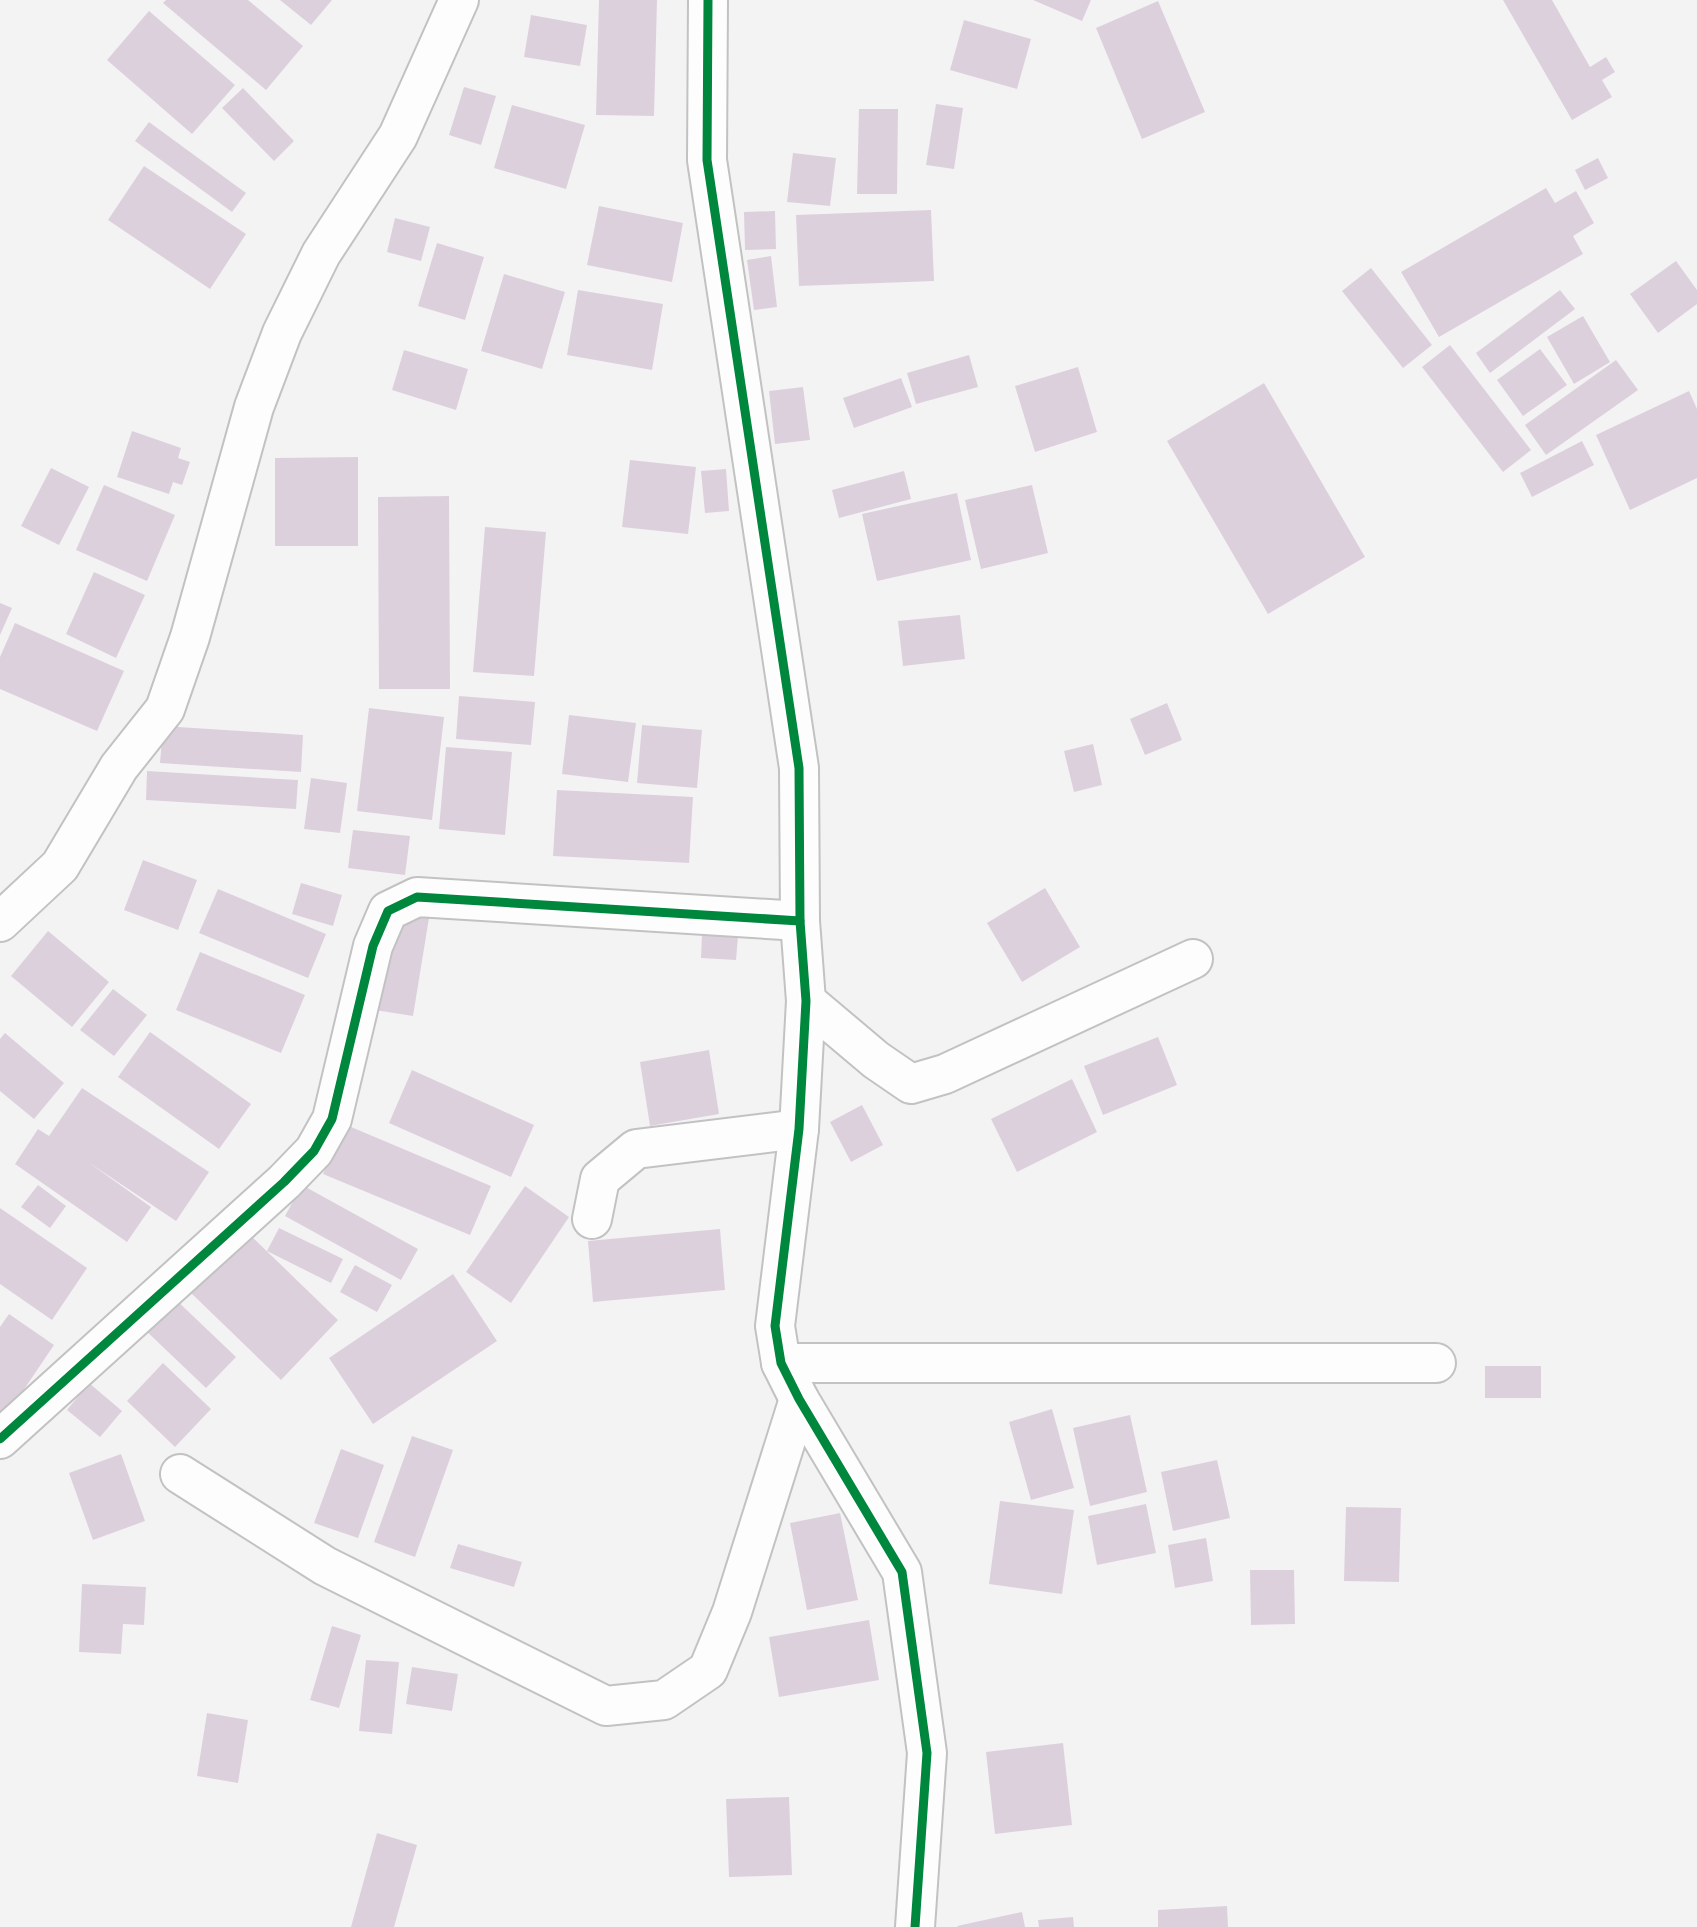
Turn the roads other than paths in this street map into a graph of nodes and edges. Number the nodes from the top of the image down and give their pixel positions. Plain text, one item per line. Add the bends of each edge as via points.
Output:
1 (458, 0) edge
2 (708, 0) edge
3 (800, 921) junction
4 (0, 922) edge
5 (1193, 959) dead end
6 (806, 1001) junction
7 (799, 1129) junction
8 (592, 1219) dead end
9 (780, 1363) junction
10 (1436, 1363) dead end
11 (799, 1399) junction
12 (0, 1439) edge
13 (180, 1474) dead end
14 (915, 1927) edge

1 - 4 street via 398,136 321,254 282,333 254,407 190,637 165,709 119,767 60,866
2 - 3 street via 707,160 799,768
3 - 6 street
3 - 12 street via 417,897 388,912 373,946 332,1119 314,1151
5 - 6 street via 945,1074 911,1083
6 - 7 street
7 - 8 street via 636,1149 600,1179
7 - 9 street via 775,1326
9 - 10 street
9 - 11 street
11 - 13 street via 732,1612 708,1670 664,1700 606,1706 325,1566
11 - 14 street via 902,1572 927,1754

